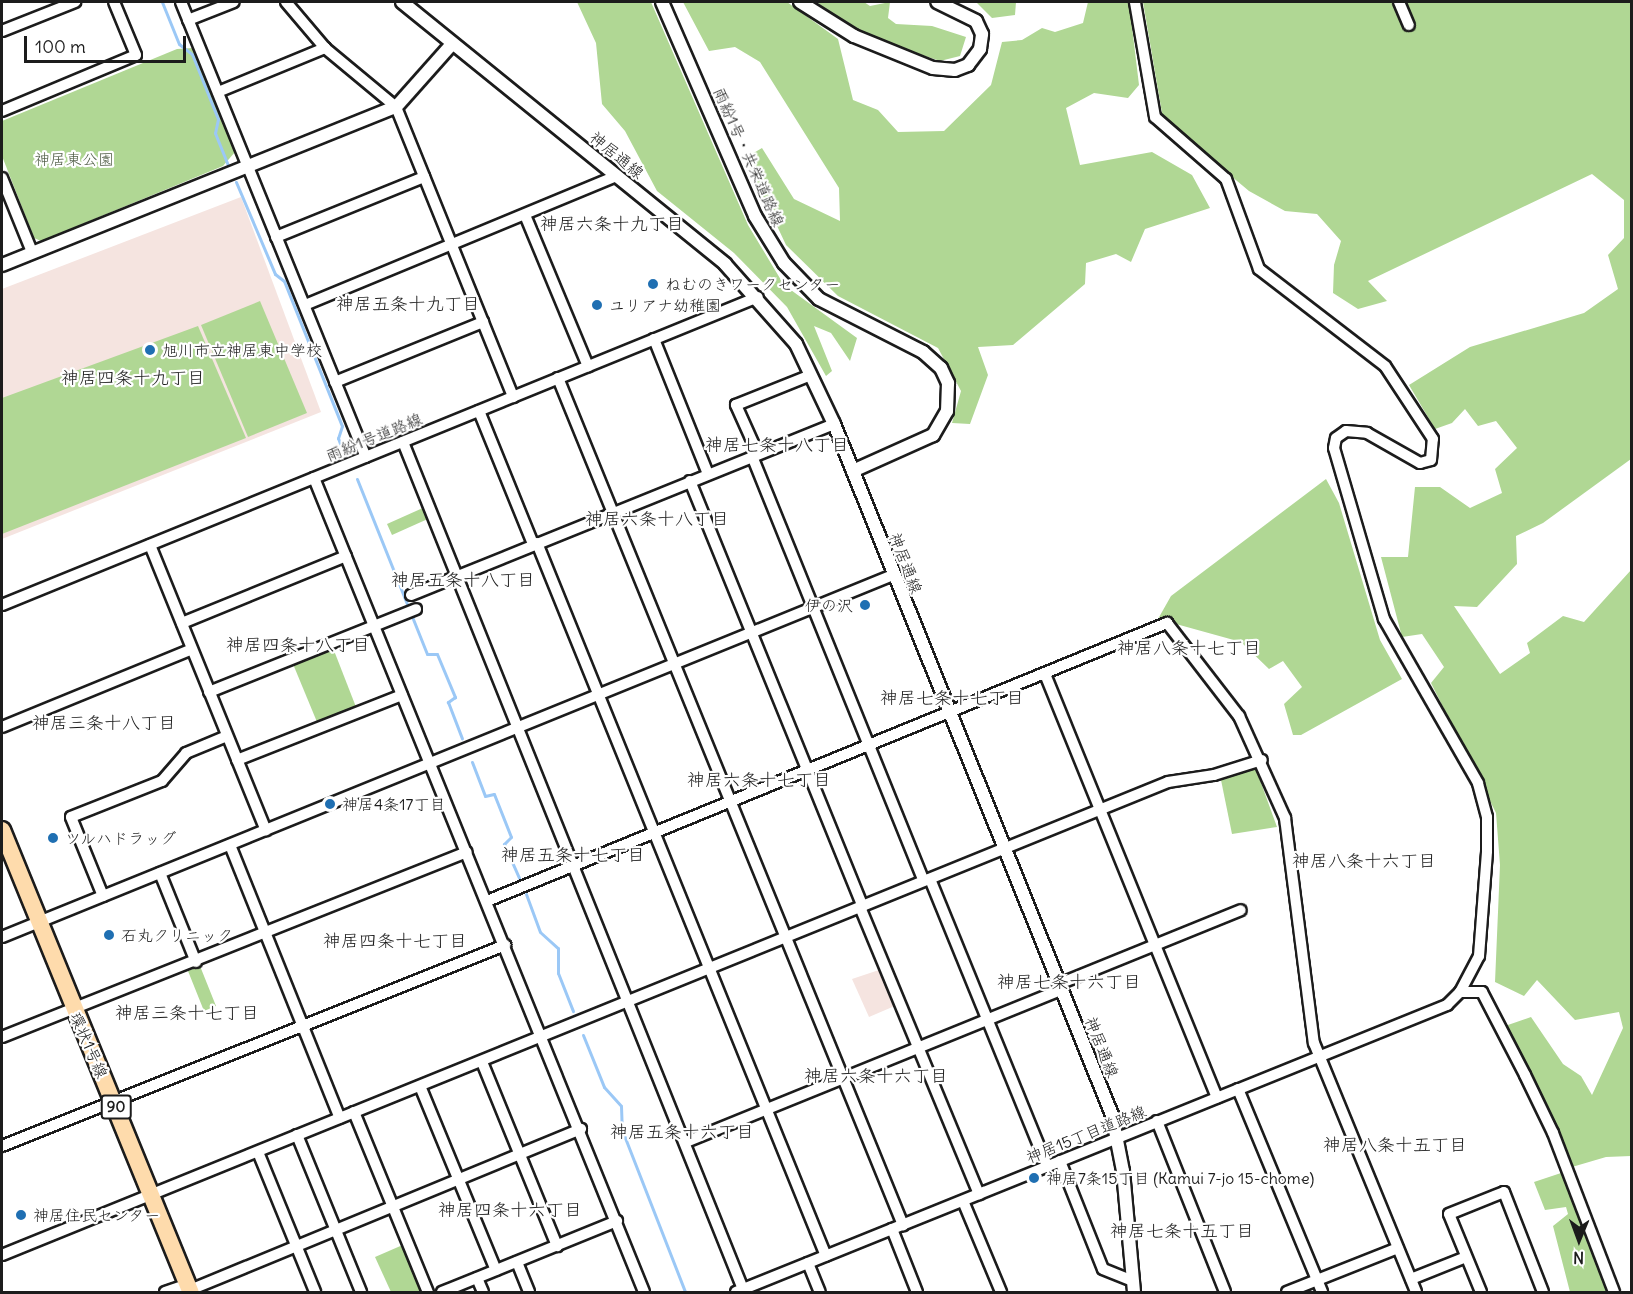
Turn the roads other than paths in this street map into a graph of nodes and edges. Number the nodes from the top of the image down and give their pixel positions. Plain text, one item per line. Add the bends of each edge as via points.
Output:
1 (75, 2) edge
2 (114, 2) edge
3 (181, 2) edge
4 (234, 2) edge
5 (286, 2) edge
6 (402, 2) edge
7 (662, 2) edge
8 (800, 2) edge
9 (937, 2) edge
10 (1135, 2) edge
11 (1399, 2) edge
12 (189, 20) junction
13 (1409, 25) dead end
14 (2, 31) edge
15 (452, 44) junction
16 (325, 48) junction
17 (218, 92) junction
18 (396, 107) junction
19 (2, 111) edge
20 (247, 166) junction
21 (617, 176) junction
22 (424, 177) junction
23 (2, 178) edge
24 (525, 215) junction
25 (276, 237) junction
26 (451, 246) junction
27 (32, 252) junction
28 (2, 265) edge
29 (758, 297) junction
30 (304, 305) junction
31 (483, 322) junction
32 (654, 339) junction
33 (588, 366) junction
34 (811, 375) junction
35 (558, 378) junction
36 (335, 382) junction
37 (513, 397) junction
38 (479, 411) junction
39 (834, 424) junction
40 (403, 442) junction
41 (755, 455) junction
42 (366, 457) junction
43 (853, 471) junction
44 (708, 474) junction
45 (314, 478) junction
46 (690, 481) junction
47 (614, 512) junction
48 (535, 544) junction
49 (150, 545) junction
50 (346, 556) junction
51 (456, 575) junction
52 (893, 575) junction
53 (411, 595) dead end
54 (2, 605) edge
55 (813, 608) junction
56 (416, 609) dead end
57 (182, 623) junction
58 (374, 625) junction
59 (752, 633) junction
60 (192, 648) junction
61 (674, 664) junction
62 (1045, 674) junction
63 (209, 692) junction
64 (402, 695) junction
65 (599, 695) junction
66 (949, 712) junction
67 (2, 727) edge
68 (518, 728) junction
69 (227, 736) junction
70 (869, 744) junction
71 (237, 760) junction
72 (1262, 760) junction
73 (431, 763) junction
74 (807, 770) junction
75 (730, 802) junction
76 (1100, 810) junction
77 (2, 830) edge
78 (266, 830) junction
79 (654, 831) junction
80 (230, 844) junction
81 (1004, 849) junction
82 (467, 852) junction
83 (573, 866) junction
84 (159, 873) junction
85 (927, 880) junction
86 (103, 896) junction
87 (487, 901) junction
88 (861, 907) junction
89 (1242, 910) dead end
90 (39, 922) junction
91 (265, 934) junction
92 (2, 938) edge
93 (785, 938) junction
94 (505, 945) junction
95 (1155, 946) junction
96 (195, 962) junction
97 (709, 969) junction
98 (1060, 987) junction
99 (1460, 992) junction
100 (629, 1002) junction
101 (74, 1009) junction
102 (987, 1020) junction
103 (304, 1026) junction
104 (541, 1036) junction
105 (2, 1037) edge
106 (918, 1049) junction
107 (1318, 1056) junction
108 (482, 1062) junction
109 (842, 1079) junction
110 (420, 1086) junction
111 (1238, 1089) junction
112 (1217, 1097) junction
113 (114, 1101) junction
114 (766, 1109) junction
115 (354, 1112) junction
116 (340, 1118) junction
117 (1157, 1121) junction
118 (580, 1129) junction
119 (297, 1135) junction
120 (1118, 1138) junction
121 (686, 1142) junction
122 (2, 1146) edge
123 (258, 1152) junction
124 (519, 1154) junction
125 (1059, 1161) junction
126 (1047, 1166) junction
127 (458, 1178) junction
128 (979, 1194) junction
129 (152, 1195) junction
130 (963, 1200) junction
131 (391, 1209) junction
132 (617, 1221) junction
133 (903, 1225) junction
134 (892, 1229) junction
135 (336, 1231) junction
136 (557, 1246) junction
137 (297, 1247) junction
138 (1398, 1248) junction
139 (2, 1255) edge
140 (826, 1256) junction
141 (1466, 1257) junction
142 (517, 1262) junction
143 (808, 1263) junction
144 (495, 1270) junction
145 (477, 1278) junction
146 (1411, 1279) junction
147 (1317, 1280) junction
148 (1133, 1287) edge
149 (760, 1288) edge
150 (189, 1289) edge
151 (740, 1291) edge
152 (1540, 1292) edge
153 (165, 1293) edge
154 (315, 1293) edge
155 (362, 1293) edge
156 (428, 1293) edge
157 (442, 1293) edge
158 (483, 1293) edge
159 (529, 1293) edge
160 (644, 1293) edge
161 (820, 1293) edge
162 (917, 1293) edge
163 (1001, 1293) edge
164 (1225, 1293) edge
165 (1287, 1293) edge
166 (1322, 1293) edge
167 (1416, 1293) edge
168 (1480, 1293) edge
169 (1614, 1293) edge

1 - 14 street
2 - 19 street via 136,55
3 - 12 street
4 - 12 street
5 - 16 street
6 - 15 street, 神居通線
7 - 43 street, 雨紛1号・共栄道路線 via 755,216 783,263 819,299 923,352 941,368 948,383 947,411 933,435
8 - 9 street via 854,36 933,68 955,70 968,65 980,49 982,34 976,21
10 - 99 street via 1155,117 1226,179 1259,269 1385,366 1433,439 1431,460 1420,463 1367,433 1346,431 1336,438 1334,448 1384,619 1478,783 1487,817 1479,956
11 - 13 street
12 - 17 street
15 - 18 street
15 - 21 street, 神居通線
16 - 17 street
16 - 18 street
17 - 20 street
18 - 20 street
18 - 22 street
20 - 25 street
20 - 27 street
21 - 24 street
21 - 29 street, 神居通線
22 - 25 street
22 - 26 street
23 - 27 street
24 - 26 street
24 - 33 street
25 - 30 street
26 - 30 street
26 - 31 street
27 - 28 street
29 - 32 street, 雨紛1号道路線
29 - 34 street, 神居通線 via 796,344
30 - 36 street
31 - 36 street
31 - 37 street
32 - 33 street, 雨紛1号道路線
32 - 44 street
33 - 35 street, 雨紛1号道路線
34 - 39 street, 神居通線
34 - 41 street via 736,405
35 - 37 street, 雨紛1号道路線
35 - 47 street
36 - 42 street
37 - 38 street, 雨紛1号道路線
38 - 40 street, 雨紛1号道路線
38 - 48 street
39 - 41 street
39 - 43 street, 神居通線
40 - 42 street, 雨紛1号道路線
40 - 51 street
41 - 44 street
41 - 55 street
42 - 45 street, 雨紛1号道路線
43 - 52 street, 神居通線
44 - 46 street
45 - 49 street, 雨紛1号道路線
45 - 50 street
46 - 47 street
46 - 59 street
47 - 48 street
47 - 61 street
48 - 51 street
48 - 65 street
49 - 54 street, 雨紛1号道路線
49 - 57 street
50 - 57 street
50 - 58 street
51 - 53 street
51 - 68 street
52 - 55 street
52 - 66 street, 神居通線
55 - 59 street
55 - 70 street
56 - 58 street
57 - 60 street
58 - 63 street
58 - 64 street
59 - 61 street
59 - 74 street
60 - 63 street
60 - 67 street
61 - 65 street
61 - 75 street
62 - 66 street
62 - 72 street via 1167,623 1239,716
62 - 76 street
63 - 69 street
64 - 71 street
64 - 73 street
65 - 68 street
65 - 79 street
66 - 70 street
66 - 81 street, 神居通線
68 - 73 street
68 - 83 street
69 - 71 street
69 - 86 street via 186,753 162,781 71,817
70 - 74 street
70 - 85 street
71 - 78 street
72 - 76 street via 1214,775 1168,782
72 - 107 street via 1285,818
73 - 78 street
73 - 82 street
74 - 75 street
74 - 88 street
75 - 79 street
75 - 93 street
76 - 81 street
76 - 95 street
77 - 90 main road, 環状1号線 / 90
78 - 80 street
79 - 83 street
79 - 97 street
80 - 84 street
80 - 91 street
81 - 85 street
81 - 98 street, 神居通線
82 - 87 street
82 - 91 street
83 - 87 street
83 - 100 street
84 - 86 street
84 - 96 street
85 - 88 street
85 - 102 street
86 - 90 street
87 - 94 street
88 - 93 street
88 - 106 street
89 - 95 street
90 - 92 street
90 - 101 main road, 環状1号線 / 90
91 - 96 street
91 - 103 street
93 - 97 street
93 - 109 street
94 - 103 street
94 - 104 street
95 - 98 street
95 - 112 street
96 - 101 street
97 - 100 street
97 - 114 street
98 - 102 street
98 - 120 street, 神居通線
99 - 107 street, 神居15丁目道路線 via 1447,1005
99 - 169 street via 1482,992 1525,1074 1553,1133
100 - 104 street
100 - 121 street
101 - 105 street
101 - 113 main road, 環状1号線 / 90
102 - 106 street
102 - 126 street
103 - 113 street
103 - 116 street
104 - 108 street
104 - 118 street
106 - 109 street
106 - 128 street
107 - 111 street, 神居15丁目道路線
107 - 138 street
108 - 110 street
108 - 124 street
109 - 114 street
109 - 133 street
110 - 115 street
110 - 127 street
111 - 112 street, 神居15丁目道路線
111 - 147 street
112 - 117 street, 神居15丁目道路線
113 - 122 street
113 - 129 main road, 環状1号線 / 90
114 - 121 street
114 - 140 street
115 - 116 street
115 - 131 street
116 - 119 street
117 - 120 street, 神居15丁目道路線
117 - 164 street
118 - 124 street
118 - 132 street
119 - 123 street
119 - 135 street
120 - 125 street, 神居15丁目道路線
120 - 148 street, 神居通線
121 - 151 street
123 - 129 street
123 - 137 street
124 - 127 street
124 - 136 street
125 - 126 street, 神居15丁目道路線
125 - 148 street via 1103,1269
126 - 128 street, 神居15丁目道路線
127 - 131 street
127 - 144 street
128 - 130 street, 神居15丁目道路線
129 - 139 street
129 - 150 main road, 環状1号線 / 90
130 - 133 street, 神居15丁目道路線
130 - 163 street
131 - 135 street
131 - 156 street
132 - 136 street
132 - 160 street
133 - 134 street, 神居15丁目道路線
134 - 140 street, 神居15丁目道路線
134 - 162 street
135 - 137 street
135 - 155 street
136 - 142 street
137 - 150 street
137 - 154 street
138 - 146 street
138 - 147 street
140 - 143 street, 神居15丁目道路線
141 - 146 street
141 - 152 street via 1449,1214 1504,1192
141 - 168 street
142 - 144 street
142 - 159 street
143 - 149 street, 神居15丁目道路線
143 - 161 street
144 - 145 street
145 - 157 street
145 - 158 street
146 - 167 street
147 - 165 street
147 - 166 street
149 - 151 street, 神居15丁目道路線
150 - 153 street

